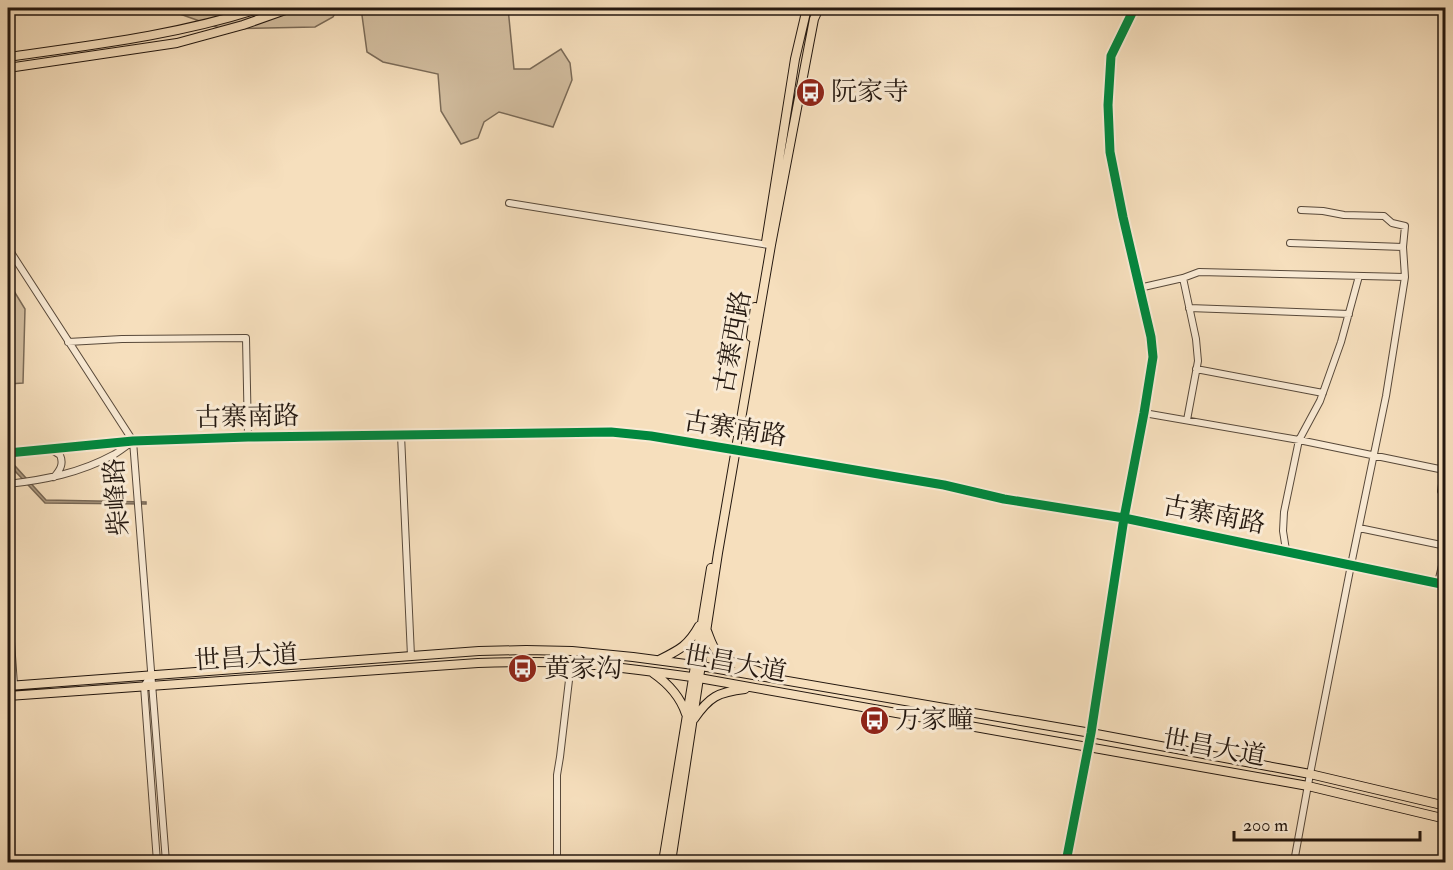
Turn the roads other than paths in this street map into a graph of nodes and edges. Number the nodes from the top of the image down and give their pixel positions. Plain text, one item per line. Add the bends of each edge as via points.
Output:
1 (261, 8) edge
2 (291, 8) edge
3 (807, 8) edge
4 (819, 8) edge
5 (1133, 8) edge
6 (8, 57) edge
7 (8, 68) edge
8 (509, 203) dead end
9 (1301, 210) dead end
10 (1290, 243) dead end
11 (8, 244) edge
12 (768, 245) junction
13 (1403, 247) junction
14 (1359, 276) junction
15 (1405, 277) junction
16 (1183, 278) junction
17 (1139, 288) junction
18 (1189, 308) junction
19 (1349, 314) junction
20 (68, 342) junction
21 (1196, 369) junction
22 (1323, 393) junction
23 (1144, 413) junction
24 (1187, 420) junction
25 (401, 435) junction
26 (248, 437) junction
27 (1299, 440) junction
28 (133, 441) junction
29 (51, 449) junction
30 (734, 450) junction
31 (8, 453) edge
32 (1373, 456) junction
33 (1445, 468) edge
34 (53, 478) junction
35 (8, 484) edge
36 (1446, 492) edge
37 (1124, 518) junction
38 (1359, 528) junction
39 (1446, 547) edge
40 (1286, 550) junction
41 (1351, 565) junction
42 (1442, 584) edge
43 (8, 598) edge
44 (702, 619) junction
45 (707, 630) junction
46 (411, 656) junction
47 (659, 660) junction
48 (571, 663) junction
49 (698, 665) junction
50 (652, 672) junction
51 (152, 675) junction
52 (696, 677) junction
53 (773, 678) junction
54 (11, 685) edge
55 (148, 686) junction
56 (755, 688) junction
57 (8, 696) edge
58 (690, 718) junction
59 (1091, 733) junction
60 (1088, 747) junction
61 (1310, 774) junction
62 (1308, 786) junction
63 (1446, 806) edge
64 (1446, 819) edge
65 (157, 862) edge
66 (166, 862) edge
67 (556, 862) edge
68 (663, 862) edge
69 (671, 862) edge
70 (1066, 862) edge
71 (1294, 862) edge

1 - 6 main road via 174,32
2 - 7 main road via 177,43
3 - 12 main road, 古寨西路 via 795,59
4 - 12 main road, 古寨西路
5 - 17 street via 1111,56 1108,105 1110,152
8 - 12 street
9 - 13 street via 1384,216 1392,224 1405,226
10 - 13 street
11 - 20 street, 柴峰路
12 - 30 main road, 古寨西路
13 - 15 street
14 - 15 street
14 - 16 street via 1199,272
14 - 19 street
15 - 32 street
16 - 17 street
16 - 18 street
17 - 23 street via 1154,357
18 - 19 street
18 - 21 street via 1196,339
19 - 22 street
20 - 26 street via 246,338
20 - 28 street, 柴峰路
21 - 22 street
21 - 24 street
22 - 27 street
23 - 24 street
23 - 37 street
24 - 27 street
25 - 26 street, 古寨南路
25 - 30 street, 古寨南路 via 611,432
25 - 46 street
26 - 28 street, 古寨南路
27 - 32 street
27 - 40 street via 1284,512
28 - 29 street, 古寨南路
28 - 34 street via 113,455
28 - 51 street, 柴峰路
29 - 31 street, 古寨南路
29 - 34 street via 62,462
30 - 37 street, 古寨南路
30 - 44 main road, 古寨西路
30 - 45 main road, 古寨西路
32 - 33 street
32 - 38 street
33 - 36 street via 1441,491
34 - 35 street
37 - 40 street, 古寨南路
37 - 59 street
38 - 39 street
38 - 41 street
39 - 42 street
40 - 41 street, 古寨南路
41 - 42 street, 古寨南路
41 - 61 street
43 - 54 street
44 - 47 main road via 685,646
44 - 49 main road, 古寨西路
45 - 49 main road, 古寨西路
45 - 53 main road via 724,659
46 - 47 main road, 世昌大道 via 526,650
46 - 51 main road, 世昌大道
47 - 49 main road, 世昌大道
48 - 50 main road, 世昌大道
48 - 55 main road, 世昌大道 via 478,663
48 - 67 street via 557,775
49 - 52 main road, 古寨西路
49 - 53 main road, 世昌大道
50 - 52 main road, 世昌大道
50 - 58 main road via 674,691
51 - 54 main road, 世昌大道
51 - 55 street
52 - 56 main road, 世昌大道
52 - 58 main road, 古寨西路
53 - 59 main road, 世昌大道
55 - 57 main road, 世昌大道
55 - 65 street
55 - 66 street
56 - 58 main road via 726,691 712,697
56 - 60 main road, 世昌大道
58 - 68 main road, 古寨西路
58 - 69 main road, 古寨西路
59 - 60 street
59 - 61 main road, 世昌大道
60 - 62 main road, 世昌大道
60 - 70 street
61 - 62 street
61 - 63 main road, 世昌大道
62 - 64 main road, 世昌大道
62 - 71 street

